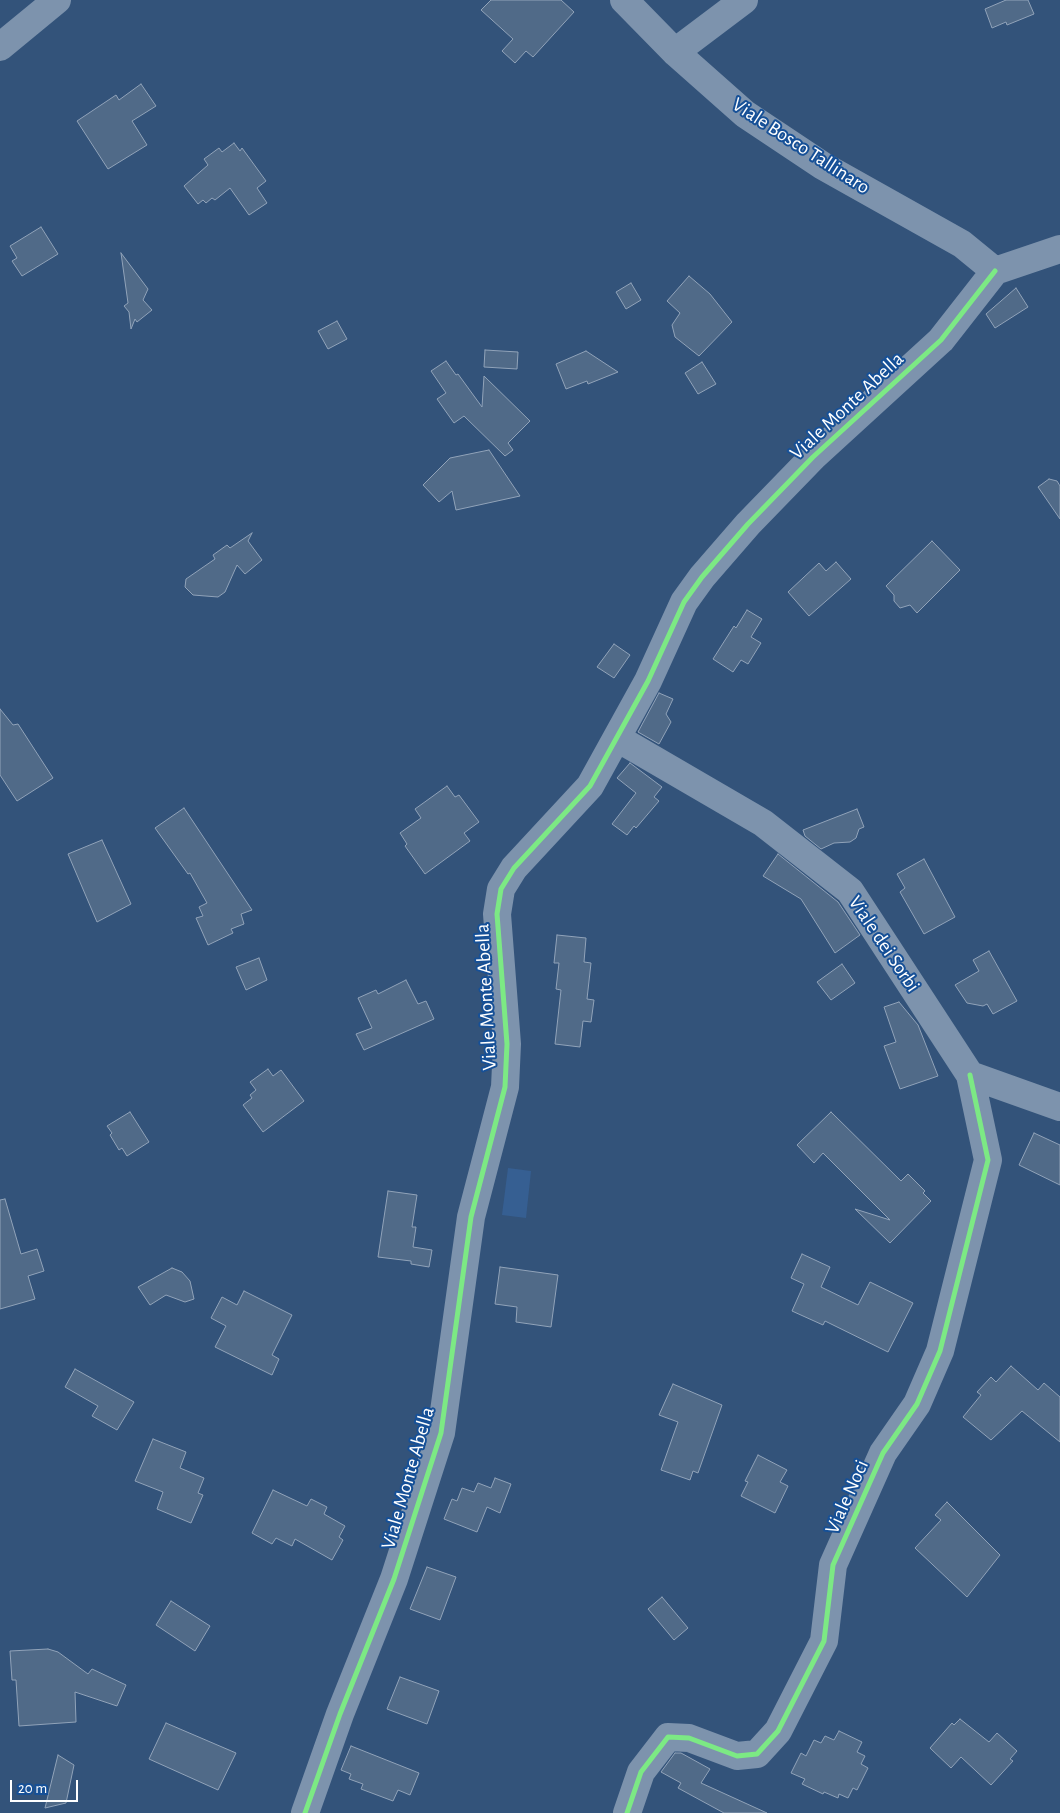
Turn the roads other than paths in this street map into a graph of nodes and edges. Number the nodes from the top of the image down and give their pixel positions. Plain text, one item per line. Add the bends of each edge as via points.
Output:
1 (57, 0) edge
2 (624, 0) edge
3 (744, 0) edge
4 (0, 47) edge
5 (675, 52) junction
6 (1060, 248) edge
7 (995, 271) junction
8 (617, 738) junction
9 (970, 1075) junction
10 (1060, 1107) edge
11 (305, 1813) edge
12 (627, 1813) edge

1 - 4 street
2 - 5 street, Viale Bosco Tallinaro
3 - 5 street
5 - 7 street, Viale Bosco Tallinaro via 745,114 823,166 962,244
6 - 7 street
7 - 8 street, Viale Monte Abella via 941,340 813,457 702,577 670,628 648,681
8 - 9 street, Viale dei Sorbi via 763,823 850,891
8 - 11 street, Viale Monte Abella via 590,786 514,868 501,888 497,914 507,1044 505,1087 471,1217 441,1433 394,1579
9 - 10 street
9 - 12 street, Viale Noci via 988,1160 940,1351 916,1404 883,1453 834,1565 824,1641 778,1731 757,1754 737,1756 689,1738 668,1737 641,1772

